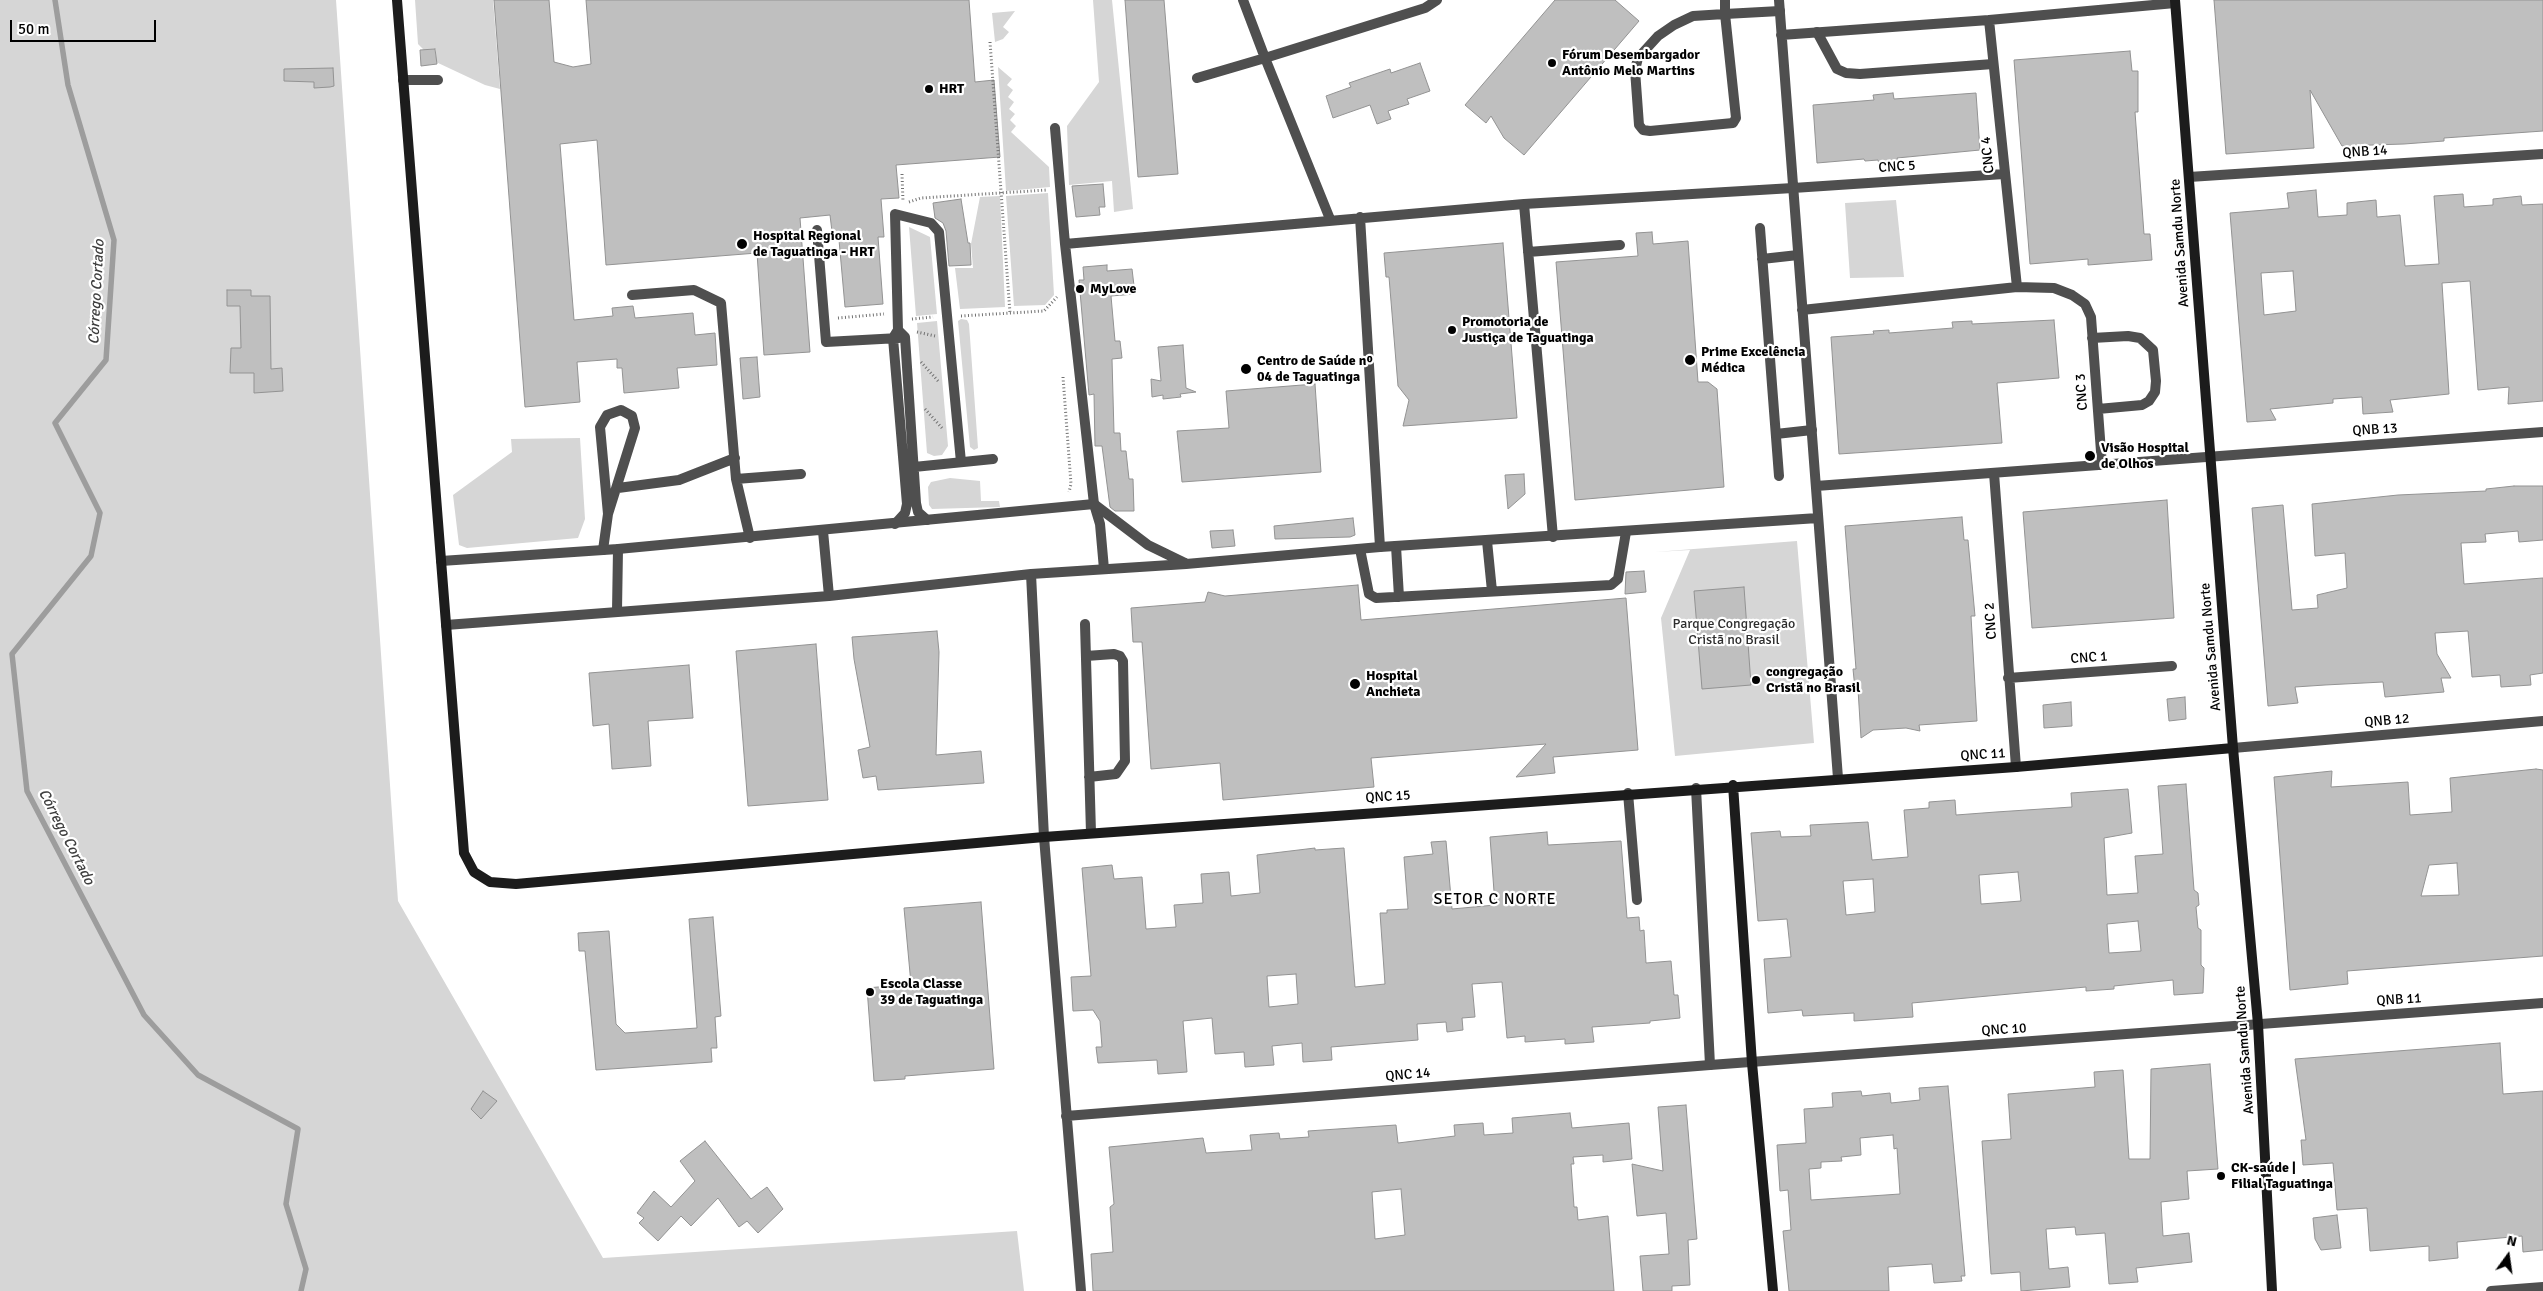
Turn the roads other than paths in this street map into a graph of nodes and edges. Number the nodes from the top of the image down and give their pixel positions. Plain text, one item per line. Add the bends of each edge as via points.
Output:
1 (397, 0) edge
2 (1243, 0) edge
3 (1437, 0) edge
4 (1725, 0) edge
5 (1779, 0) edge
6 (2175, 1) edge
7 (1780, 11) junction
8 (1725, 14) junction
9 (1989, 20) junction
10 (1816, 32) junction
11 (1781, 35) junction
12 (1265, 58) junction
13 (1993, 64) junction
14 (1197, 78) dead end
15 (403, 80) junction
16 (438, 80) dead end
17 (1055, 128) dead end
18 (2543, 154) edge
19 (2004, 174) junction
20 (2189, 177) junction
21 (1793, 188) junction
22 (1524, 204) junction
23 (1360, 217) junction
24 (1330, 219) junction
25 (1760, 228) dead end
26 (817, 230) dead end
27 (1064, 244) junction
28 (1620, 245) dead end
29 (1528, 252) junction
30 (1798, 255) junction
31 (1762, 259) junction
32 (2017, 287) junction
33 (632, 294) dead end
34 (1802, 310) junction
35 (905, 335) junction
36 (2092, 338) junction
37 (2098, 410) junction
38 (1812, 430) junction
39 (2543, 432) edge
40 (1776, 434) junction
41 (2210, 457) junction
42 (735, 458) junction
43 (993, 459) dead end
44 (961, 462) junction
45 (2102, 465) junction
46 (914, 467) junction
47 (1994, 473) junction
48 (800, 474) dead end
49 (1779, 476) dead end
50 (736, 479) junction
51 (1816, 486) junction
52 (618, 488) junction
53 (1094, 504) junction
54 (608, 514) junction
55 (1818, 518) junction
56 (927, 520) junction
57 (895, 524) junction
58 (823, 531) junction
59 (1626, 532) junction
60 (1553, 537) junction
61 (750, 538) junction
62 (1487, 540) junction
63 (1396, 546) junction
64 (1380, 547) junction
65 (618, 549) junction
66 (1360, 549) junction
67 (603, 550) junction
68 (441, 561) junction
69 (1186, 564) junction
70 (1104, 569) junction
71 (1031, 574) junction
72 (1492, 591) junction
73 (829, 596) junction
74 (1399, 597) junction
75 (617, 611) junction
76 (1085, 624) dead end
77 (446, 625) junction
78 (1086, 656) junction
79 (2172, 666) dead end
80 (2008, 678) junction
81 (2543, 722) edge
82 (2233, 748) junction
83 (2016, 766) junction
84 (1089, 777) junction
85 (1838, 778) junction
86 (1734, 785) junction
87 (1696, 788) junction
88 (1628, 793) junction
89 (1091, 833) junction
90 (1044, 836) junction
91 (1638, 900) dead end
92 (2543, 1003) edge
93 (2258, 1024) junction
94 (1752, 1064) junction
95 (1710, 1065) junction
96 (1066, 1116) junction
97 (2543, 1287) edge
98 (1081, 1291) edge
99 (1773, 1291) edge
100 (2272, 1291) edge
101 (2491, 1291) edge

1 - 15 street, QNC 15
2 - 12 street
3 - 12 street via 1425,8
4 - 8 street
5 - 7 street
6 - 9 street
6 - 20 street, Avenida Samdu Norte
7 - 8 street
7 - 11 street
8 - 8 street via 1693,16 1674,25 1658,36 1638,58 1635,70 1639,126 1643,130 1733,123 1736,118
9 - 10 street
9 - 13 street, CNC 4
10 - 11 street
10 - 13 street via 1837,69 1846,73
11 - 21 street
12 - 14 street
12 - 24 street
13 - 19 street, CNC 4
15 - 16 street
15 - 68 street, QNC 15
17 - 27 street
18 - 20 street, QNB 14
19 - 21 street, CNC 5
19 - 32 street, CNC 4
20 - 41 street, Avenida Samdu Norte
21 - 22 street, CNC 5
21 - 30 street
22 - 23 street, CNC 5
22 - 29 street
23 - 24 street, CNC 5
23 - 64 street
24 - 27 street, CNC 5
25 - 31 street
26 - 35 street via 826,342
27 - 53 street
28 - 29 street
29 - 60 street
30 - 31 street
30 - 34 street
31 - 40 street
32 - 34 street
32 - 36 street, CNC 3 via 2054,288 2072,295 2085,304 2091,317
33 - 42 street via 694,290 721,303
34 - 38 street
35 - 44 street via 898,315 895,214 931,223 939,232
35 - 46 street
35 - 57 street via 907,504 905,513
36 - 37 street, CNC 3
36 - 37 street via 2140,338 2153,350 2156,381 2155,392 2142,405
37 - 45 street, CNC 3
38 - 40 street
38 - 51 street
39 - 41 street, QNB 13
40 - 49 street
41 - 45 street, QNB 13
41 - 82 street, Avenida Samdu Norte
42 - 50 street
42 - 52 street via 679,480
43 - 44 street
44 - 46 street
45 - 47 street, QNB 13
46 - 56 street via 918,512
47 - 51 street, QNB 13
47 - 80 street, CNC 2
48 - 50 street
50 - 61 street
51 - 55 street
52 - 54 street
52 - 54 street via 636,428 632,416 621,410 607,414 600,427
53 - 56 street
53 - 69 street via 1148,545
53 - 70 street via 1100,524
54 - 67 street
55 - 59 street
55 - 85 street
56 - 57 street
57 - 58 street
58 - 61 street
58 - 73 street
59 - 60 street
59 - 72 street via 1618,579 1611,584
60 - 62 street
61 - 65 street
62 - 63 street
62 - 72 street
63 - 64 street
63 - 74 street
64 - 66 street
65 - 67 street
65 - 75 street
66 - 69 street
66 - 74 street via 1369,594 1376,598
67 - 68 street
68 - 77 street, QNC 15
69 - 70 street
70 - 71 street
71 - 73 street
71 - 90 street
72 - 74 street
73 - 75 street
75 - 77 street
76 - 78 street
77 - 90 street, QNC 15 via 464,854 474,872 490,882 516,884
78 - 84 street
78 - 84 street via 1114,654 1123,661 1125,761 1116,774
79 - 80 street, CNC 1
80 - 83 street, CNC 2
81 - 82 street, QNB 12
82 - 83 street, QNC 11
82 - 93 street, Avenida Samdu Norte
83 - 85 street, QNC 11
84 - 89 street
85 - 86 street, QNC 11
86 - 87 street, QNC 15
86 - 94 street
87 - 88 street, QNC 15
87 - 95 street
88 - 89 street, QNC 15
88 - 91 street
89 - 90 street, QNC 15
90 - 96 street
92 - 93 street, QNB 11
93 - 94 street, QNC 10
93 - 100 street, Avenida Samdu Norte
94 - 95 street, QNC 14
94 - 99 street
95 - 96 street, QNC 14
96 - 98 street
97 - 101 street

